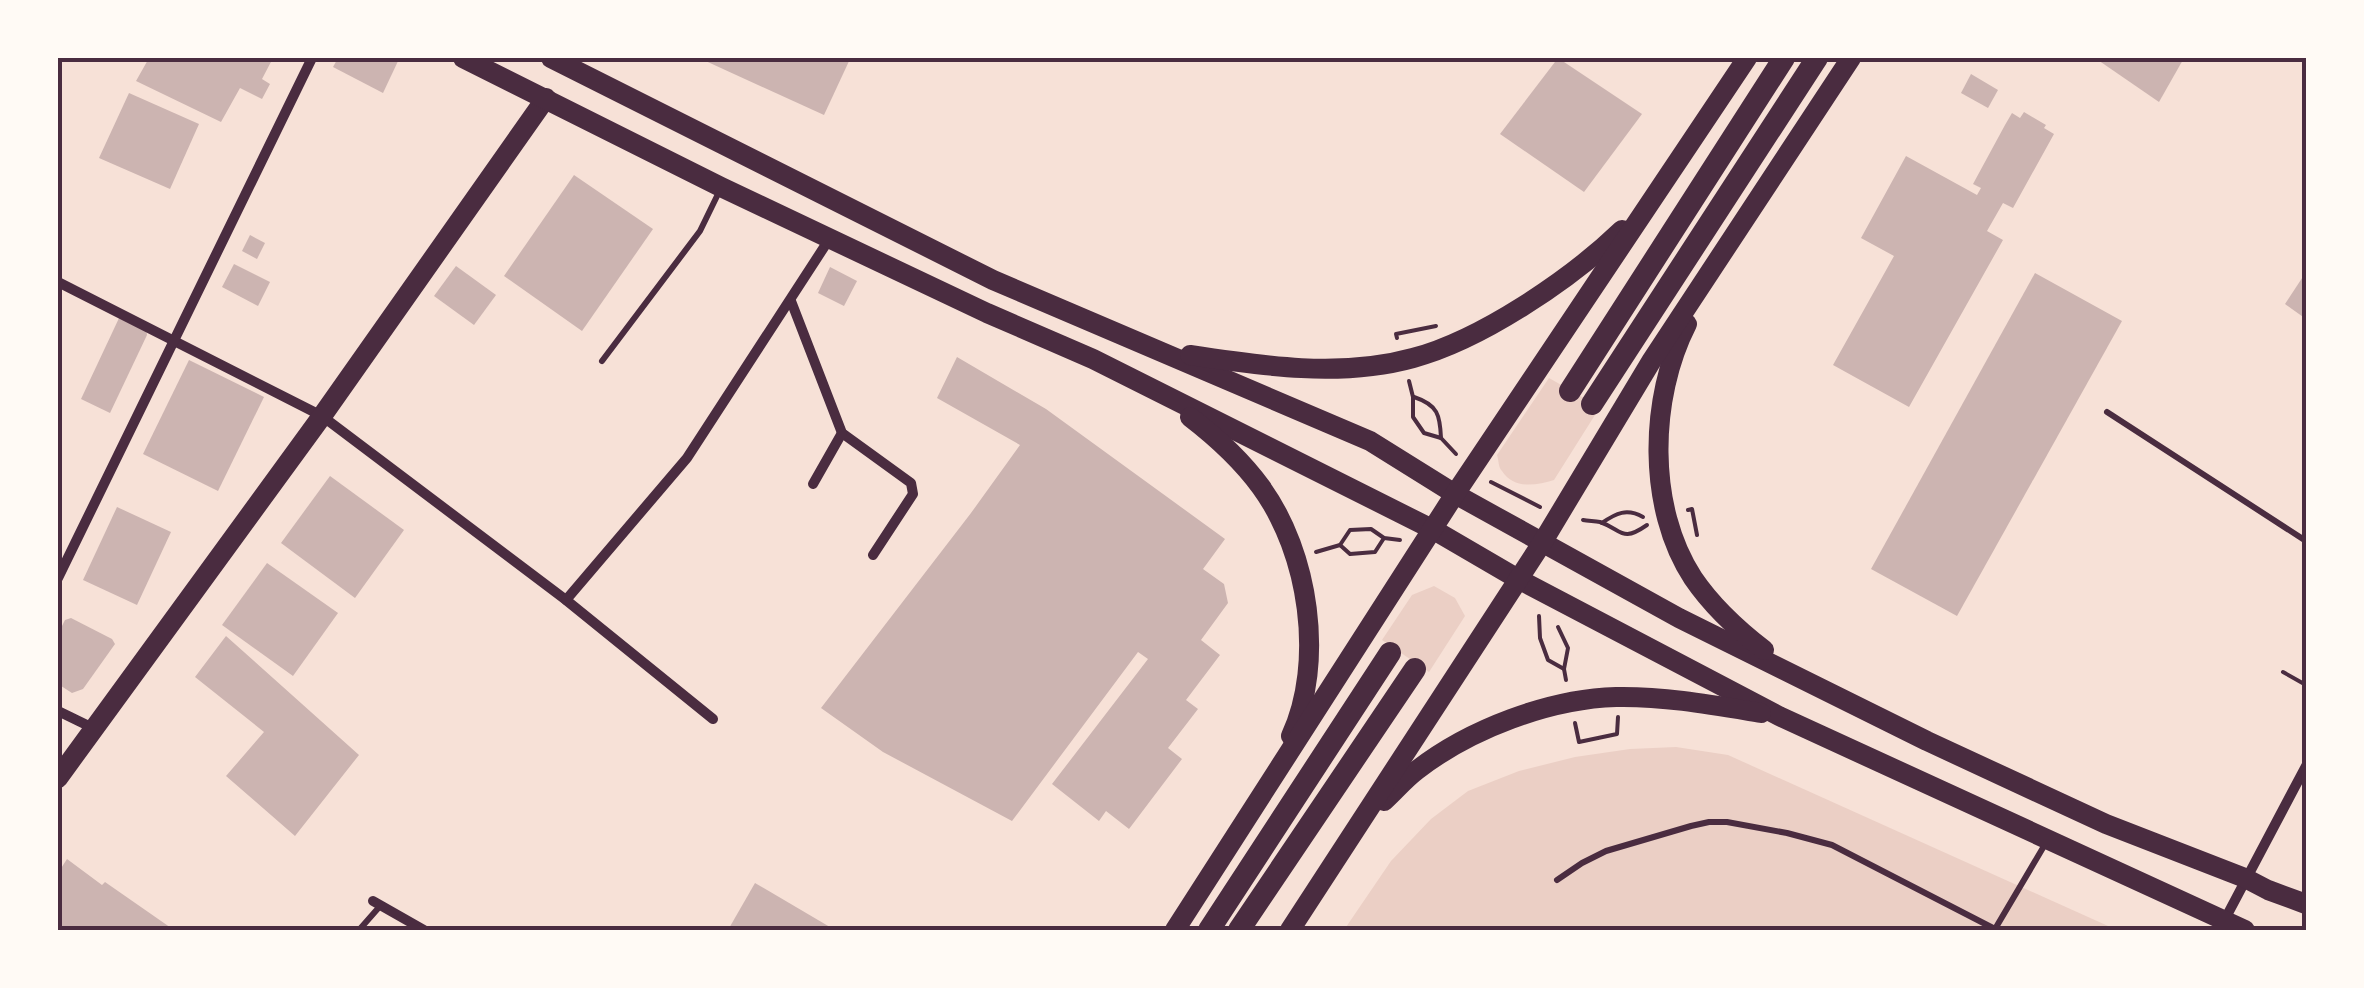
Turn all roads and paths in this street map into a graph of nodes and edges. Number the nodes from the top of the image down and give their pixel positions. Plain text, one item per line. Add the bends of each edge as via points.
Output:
1 (312, 58) edge
2 (463, 58) edge
3 (1747, 58) edge
4 (1784, 58) edge
5 (1817, 58) edge
6 (1851, 58) edge
7 (565, 60) edge
8 (546, 98) junction
9 (721, 187) junction
10 (1649, 205) junction
11 (831, 237) junction
12 (1724, 252) junction
13 (58, 282) edge
14 (791, 301) junction
15 (1396, 334) dead end
16 (176, 340) junction
17 (1400, 350) dead end
18 (1160, 351) junction
19 (602, 361) dead end
20 (1408, 381) dead end
21 (1570, 390) dead end
22 (1157, 392) junction
23 (1413, 397) junction
24 (1592, 404) dead end
25 (2107, 412) dead end
26 (322, 416) junction
27 (842, 432) junction
28 (1440, 438) junction
29 (1460, 458) dead end
30 (1489, 481) dead end
31 (813, 484) dead end
32 (1456, 494) junction
33 (1692, 509) dead end
34 (1546, 510) dead end
35 (1678, 513) dead end
36 (1573, 519) dead end
37 (1602, 522) junction
38 (1434, 530) junction
39 (1384, 538) junction
40 (1402, 540) dead end
41 (2306, 541) edge
42 (1542, 543) junction
43 (1340, 545) junction
44 (873, 554) dead end
45 (1302, 556) dead end
46 (58, 578) edge
47 (1518, 579) junction
48 (566, 600) junction
49 (1534, 608) dead end
50 (1541, 618) junction
51 (1390, 654) dead end
52 (1415, 668) dead end
53 (1564, 669) junction
54 (2283, 672) dead end
55 (1797, 676) junction
56 (2306, 685) edge
57 (1568, 688) dead end
58 (1618, 697) junction
59 (58, 712) edge
60 (1780, 716) junction
61 (712, 719) dead end
62 (1575, 724) dead end
63 (94, 730) junction
64 (2306, 766) edge
65 (58, 778) edge
66 (1264, 792) junction
67 (1357, 827) junction
68 (2047, 840) junction
69 (2245, 878) junction
70 (1556, 880) dead end
71 (377, 903) joint
72 (2306, 904) edge
73 (2224, 922) junction
74 (359, 930) edge
75 (424, 930) edge
76 (1174, 930) edge
77 (1209, 930) edge
78 (1239, 930) edge
79 (1290, 930) edge
80 (1995, 930) edge
81 (2245, 930) edge

1 - 16 street
2 - 8 main road
3 - 10 main road
4 - 21 highway
5 - 24 highway
6 - 12 main road
7 - 8 main road
7 - 18 main road via 993,280
8 - 9 main road
8 - 26 main road
9 - 11 main road
9 - 19 lane via 700,231
10 - 18 main road via 1602,249 1510,314 1414,358 1315,368
10 - 32 main road
11 - 14 street
11 - 22 main road
12 - 42 main road
12 - 55 main road via 1678,342 1662,400 1658,452 1666,517 1694,580 1736,628
13 - 16 street
14 - 27 street
14 - 48 street via 687,458
15 - 17 path
16 - 26 street
16 - 46 street
18 - 32 main road via 1370,441
20 - 23 path
22 - 38 main road
22 - 66 main road via 1238,460 1292,544 1310,624 1309,667 1298,720
23 - 28 path via 1435,410
23 - 28 path via 1412,417 1424,433
25 - 41 lane
26 - 48 street
26 - 63 main road
27 - 31 street
27 - 44 street via 911,482 913,494
28 - 29 path
30 - 34 path
32 - 38 main road
32 - 42 main road
33 - 35 path
36 - 37 path
37 - 37 path via 1618,534 1634,534 1651,522 1634,512 1617,512
38 - 47 main road
38 - 66 main road
39 - 40 path
39 - 43 path via 1371,529 1350,530
39 - 43 path via 1375,552 1350,554
42 - 47 main road
42 - 55 main road
43 - 45 path
47 - 60 main road
47 - 67 main road
48 - 61 street
49 - 50 path
50 - 53 path via 1548,660
50 - 53 path via 1560,628 1568,648
51 - 77 highway
52 - 78 highway
53 - 57 path
54 - 56 path
55 - 69 main road via 2106,824
58 - 60 main road
58 - 62 path via 1617,734 1579,742
58 - 67 main road via 1534,712 1468,737 1417,770
59 - 63 street
60 - 68 main road
63 - 65 main road
64 - 69 street
66 - 76 main road
67 - 79 main road
68 - 73 main road
68 - 80 lane
69 - 72 main road
69 - 73 street
70 - 80 lane via 1606,851 1727,822 1832,845
71 - 74 lane
71 - 75 street
73 - 81 main road

